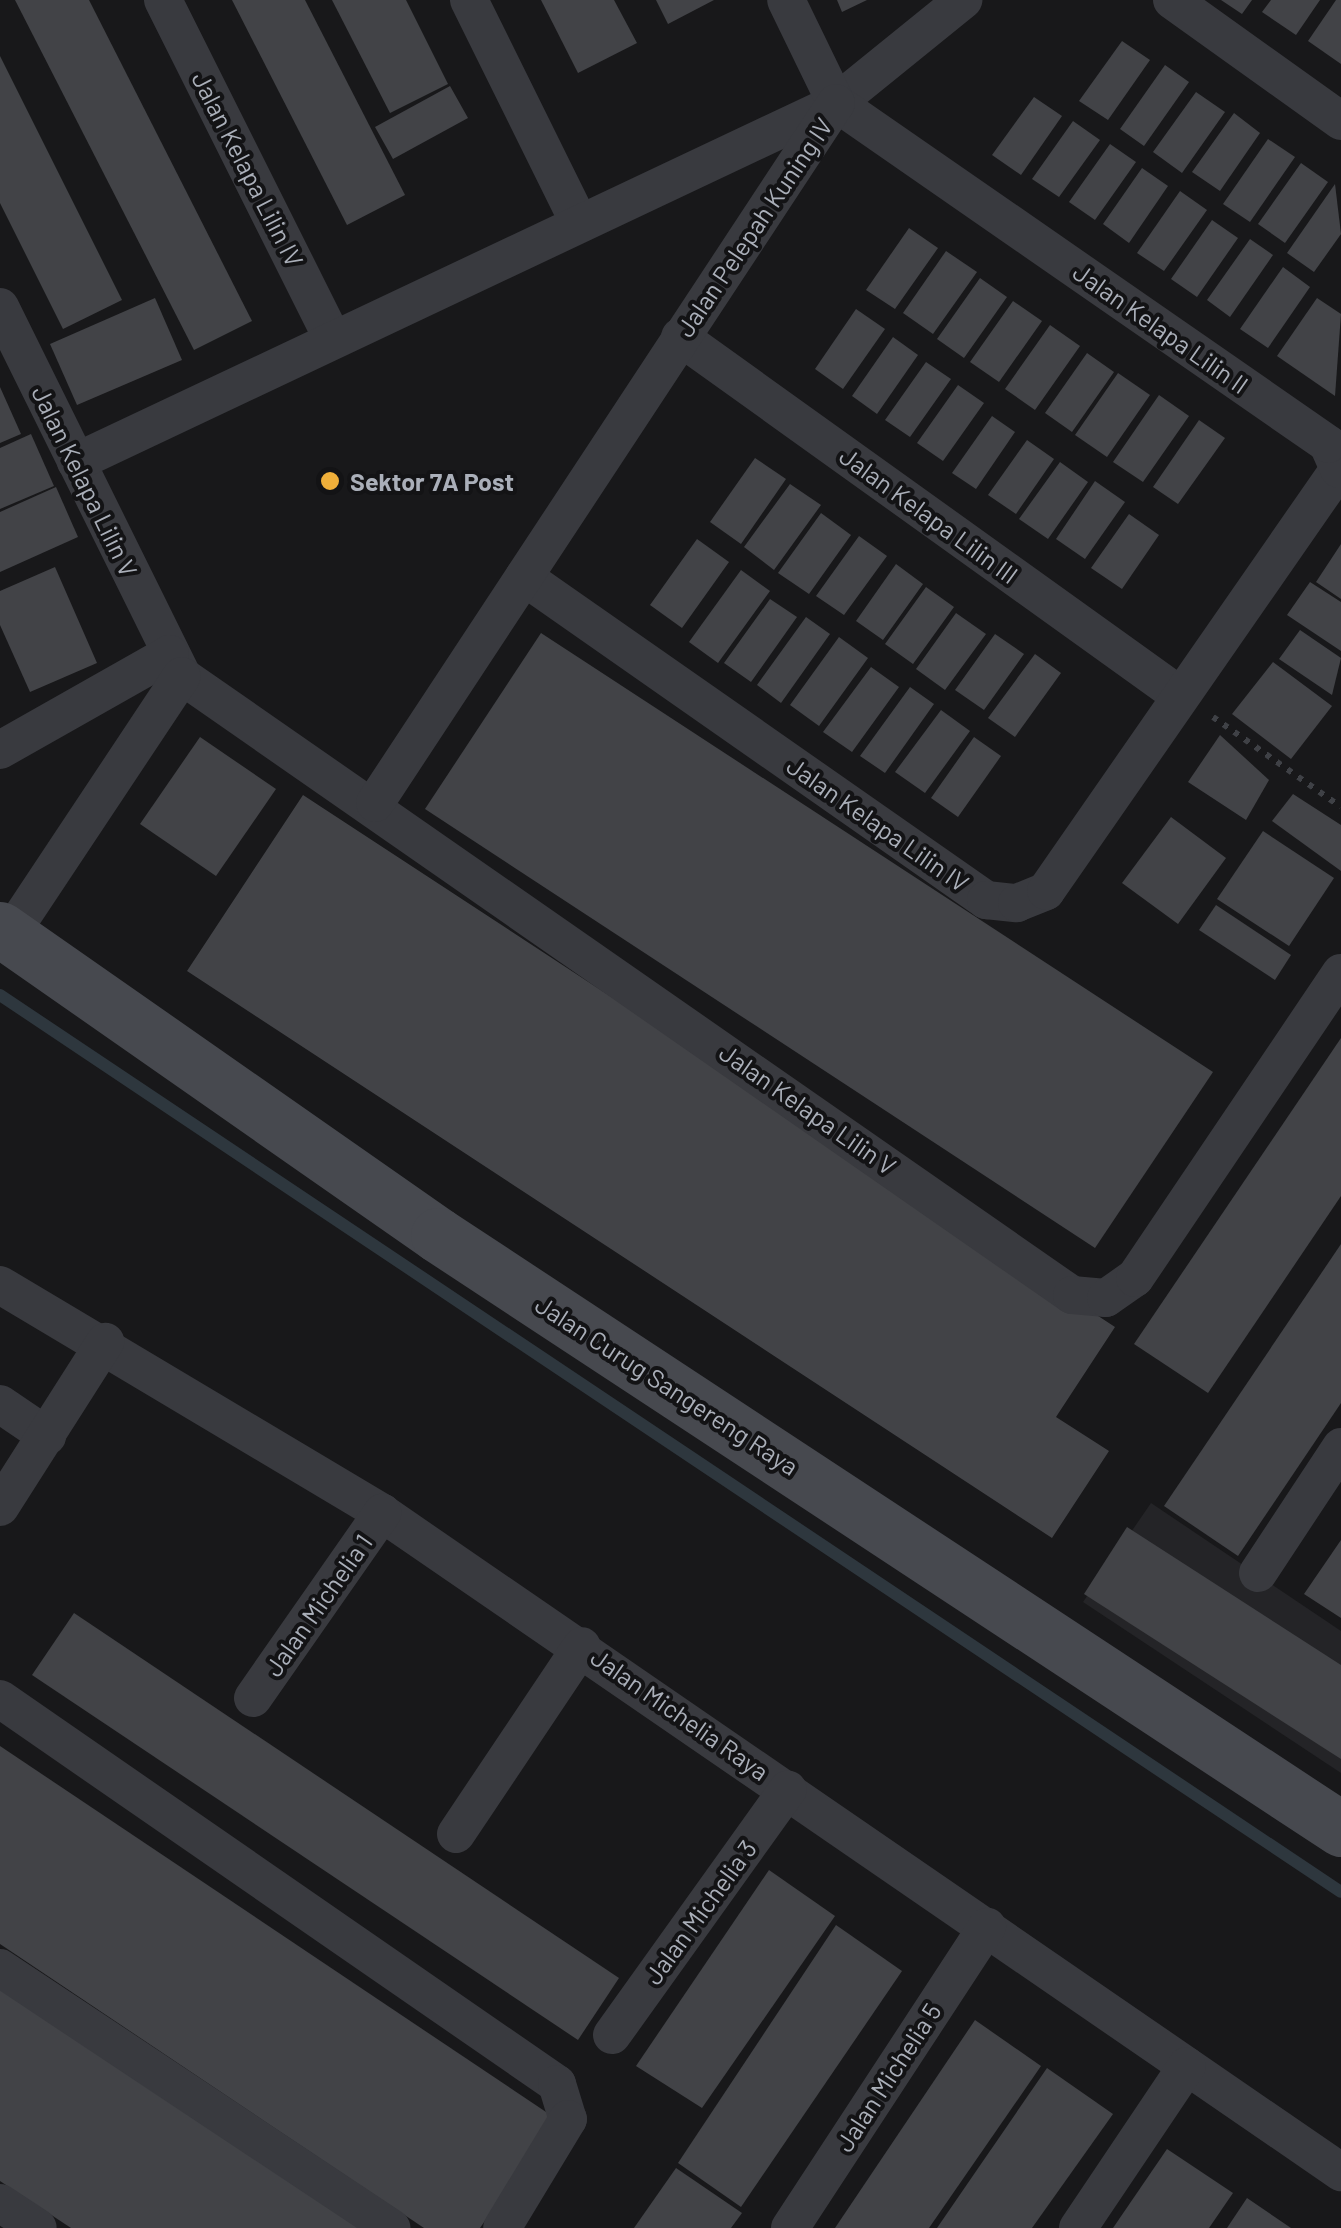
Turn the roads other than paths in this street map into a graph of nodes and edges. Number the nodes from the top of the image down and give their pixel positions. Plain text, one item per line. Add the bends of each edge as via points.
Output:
1 (163, 0) edge
2 (468, 0) edge
3 (786, 0) edge
4 (963, 0) edge
5 (1172, 0) edge
6 (836, 103) junction
7 (1341, 121) edge
8 (578, 221) junction
9 (0, 307) edge
10 (680, 337) junction
11 (333, 339) junction
12 (76, 462) junction
13 (524, 577) junction
14 (176, 665) junction
15 (1178, 694) junction
16 (0, 750) edge
17 (376, 803) junction
18 (4, 933) edge
19 (1341, 973) edge
20 (0, 1285) edge
21 (105, 1342) junction
22 (0, 1404) edge
23 (48, 1436) junction
24 (1341, 1447) edge
25 (0, 1506) edge
26 (382, 1512) junction
27 (1258, 1572) dead end
28 (582, 1646) junction
29 (0, 1698) edge
30 (253, 1698) dead end
31 (788, 1788) junction
32 (1341, 1829) edge
33 (456, 1834) dead end
34 (987, 1926) junction
35 (0, 1968) edge
36 (612, 2035) dead end
37 (1187, 2066) junction
38 (1341, 2172) edge
39 (0, 2202) edge
40 (38, 2228) edge
41 (391, 2228) edge
42 (502, 2228) edge
43 (790, 2228) edge
44 (1078, 2228) edge

1 - 11 street, Jalan Kelapa Lilin IV
2 - 8 street
3 - 6 street, Jalan Kelapa Lilin II
4 - 6 street
5 - 7 street
6 - 8 street, Jalan Pelepah Kuning IV
6 - 10 street, Jalan Pelepah Kuning IV
6 - 15 street, Jalan Kelapa Lilin II via 1338,453 1339,469
8 - 11 street, Jalan Pelepah Kuning IV
9 - 12 street, Jalan Kelapa Lilin V
10 - 13 street, Jalan Pelepah Kuning IV
10 - 15 street, Jalan Kelapa Lilin III
11 - 12 street, Jalan Pelepah Kuning IV
12 - 14 street, Jalan Kelapa Lilin V
13 - 15 street, Jalan Kelapa Lilin IV via 986,900 1046,892
13 - 17 street, Jalan Pelepah Kuning IV
14 - 16 street
14 - 17 street, Jalan Kelapa Lilin V
14 - 18 street
17 - 19 street, Jalan Kelapa Lilin V via 1072,1295 1106,1298 1135,1278
18 - 32 main road, Jalan Curug Sangereng Raya via 438,1235
20 - 21 street, Jalan Michelia Raya
21 - 23 street
21 - 26 street, Jalan Michelia Raya
22 - 23 street
23 - 25 street
24 - 27 street
26 - 28 street, Jalan Michelia Raya
26 - 30 street, Jalan Michelia 1
28 - 31 street, Jalan Michelia Raya
28 - 33 street
29 - 42 street via 557,2084 568,2119
31 - 34 street, Jalan Michelia Raya
31 - 36 street, Jalan Michelia 3
34 - 37 street, Jalan Michelia Raya
34 - 43 street, Jalan Michelia 5
35 - 41 street
37 - 38 street, Jalan Michelia Raya
37 - 44 street
39 - 40 street

